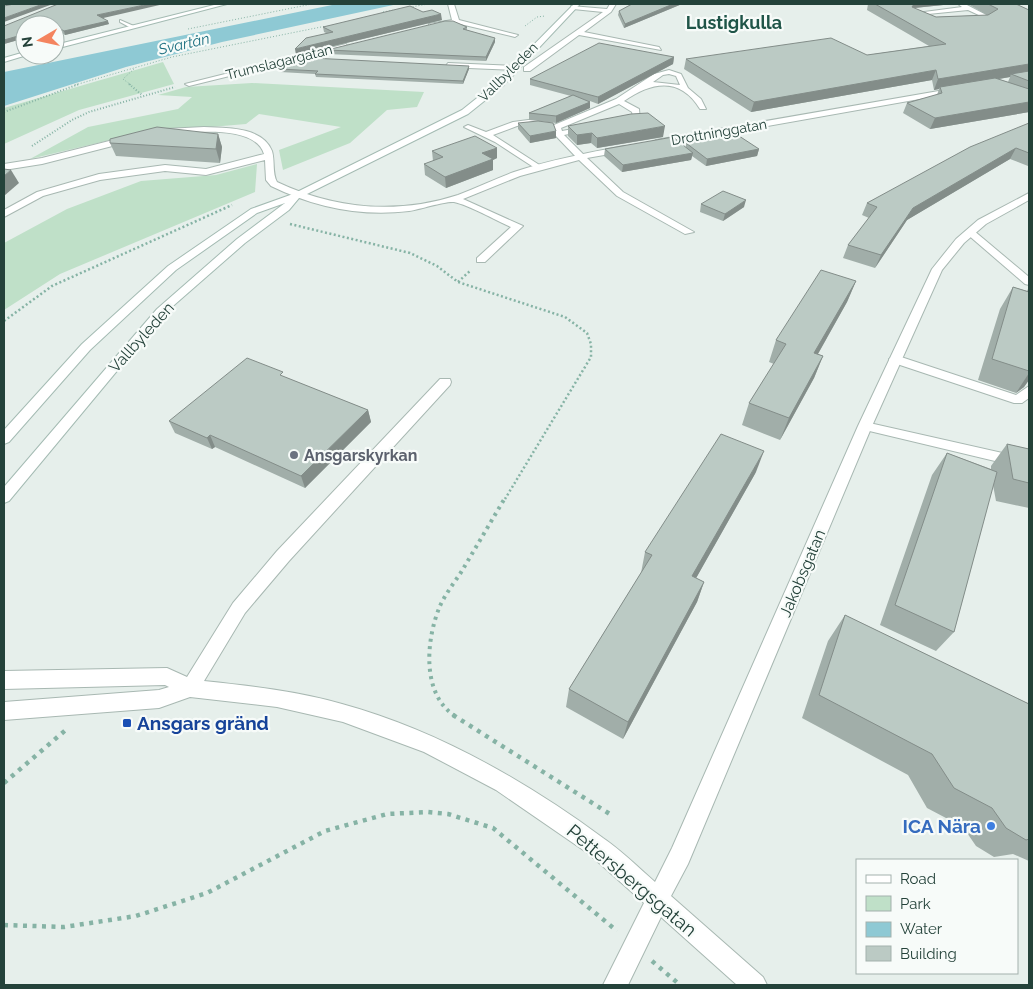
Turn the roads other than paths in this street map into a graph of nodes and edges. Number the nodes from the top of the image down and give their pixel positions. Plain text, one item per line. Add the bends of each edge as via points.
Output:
1 (224, 4) edge
2 (451, 4) edge
3 (613, 4) edge
4 (961, 4) edge
5 (575, 5) edge
6 (970, 8) junction
7 (609, 11) junction
8 (122, 21) dead end
9 (456, 21) junction
10 (966, 21) edge
11 (925, 22) edge
12 (133, 27) junction
13 (421, 27) edge
14 (579, 33) junction
15 (515, 34) road end
16 (357, 43) edge
17 (65, 44) edge
18 (659, 49) dead end
19 (302, 56) junction
20 (326, 59) edge
21 (438, 65) edge
22 (514, 68) junction
23 (527, 69) dead end
24 (189, 84) road end
25 (644, 85) junction
26 (685, 88) junction
27 (968, 88) edge
28 (619, 100) junction
29 (703, 107) dead end
30 (618, 122) edge
31 (598, 125) edge
32 (468, 127) dead end
33 (552, 127) junction
34 (160, 133) edge
35 (486, 135) junction
36 (135, 137) edge
37 (268, 156) junction
38 (580, 156) junction
39 (4, 166) edge
40 (538, 168) junction
41 (296, 196) junction
42 (1029, 196) edge
43 (455, 199) junction
44 (4, 214) edge
45 (689, 232) dead end
46 (970, 232) junction
47 (481, 260) dead end
48 (1029, 282) edge
49 (895, 359) junction
50 (445, 382) dead end
51 (1029, 390) edge
52 (865, 426) junction
53 (4, 439) edge
54 (1029, 464) edge
55 (4, 497) edge
56 (4, 680) edge
57 (190, 688) junction
58 (4, 711) edge
59 (658, 900) junction
60 (615, 985) edge
61 (755, 985) edge

1 - 12 street
2 - 9 street
3 - 7 street
4 - 6 street
5 - 7 street
5 - 22 street, Vallbyleden
6 - 10 street via 989,18
6 - 11 street via 912,14
7 - 14 street
8 - 12 lane
9 - 13 street
9 - 15 street
12 - 17 street
14 - 18 street
14 - 23 street
16 - 19 street, Trumslagargatan
19 - 20 street
19 - 24 street, Trumslagargatan
21 - 22 street
22 - 41 street, Vallbyleden via 489,95 457,116
25 - 26 lane
25 - 26 lane via 661,72 670,70 679,75
25 - 28 lane
26 - 29 lane via 700,98
27 - 38 street, Drottninggatan
28 - 30 lane via 636,111 637,118
28 - 33 lane
31 - 33 lane
32 - 35 lane
33 - 35 lane via 536,122 516,124
33 - 38 lane
34 - 37 street via 203,130 240,133 263,142
35 - 40 lane
36 - 39 street via 42,161
37 - 41 street, Drottninggatan via 271,180
37 - 44 street via 206,172 164,168 99,177 40,194
38 - 40 street, Drottninggatan
38 - 45 street via 620,194
40 - 43 street, Drottninggatan
41 - 43 street, Drottninggatan via 357,211 403,209
41 - 53 street, Vallbyleden via 254,212 172,268 86,347
41 - 55 street, Vallbyleden via 286,208 241,241 161,311
42 - 46 street, Jakobsgatan
43 - 47 street via 518,226
46 - 48 lane
46 - 49 street, Jakobsgatan via 937,269
49 - 51 lane via 1018,400
49 - 52 street, Jakobsgatan
50 - 57 street via 245,601
52 - 54 lane
52 - 59 street, Jakobsgatan via 680,856
56 - 57 street, Pettersbergsgatan via 167,676
57 - 58 street, Pettersbergsgatan via 159,698
57 - 59 street, Pettersbergsgatan via 278,698 343,713 429,744 504,783 577,831
59 - 60 street, Jakobsgatan
59 - 61 street, Pettersbergsgatan

